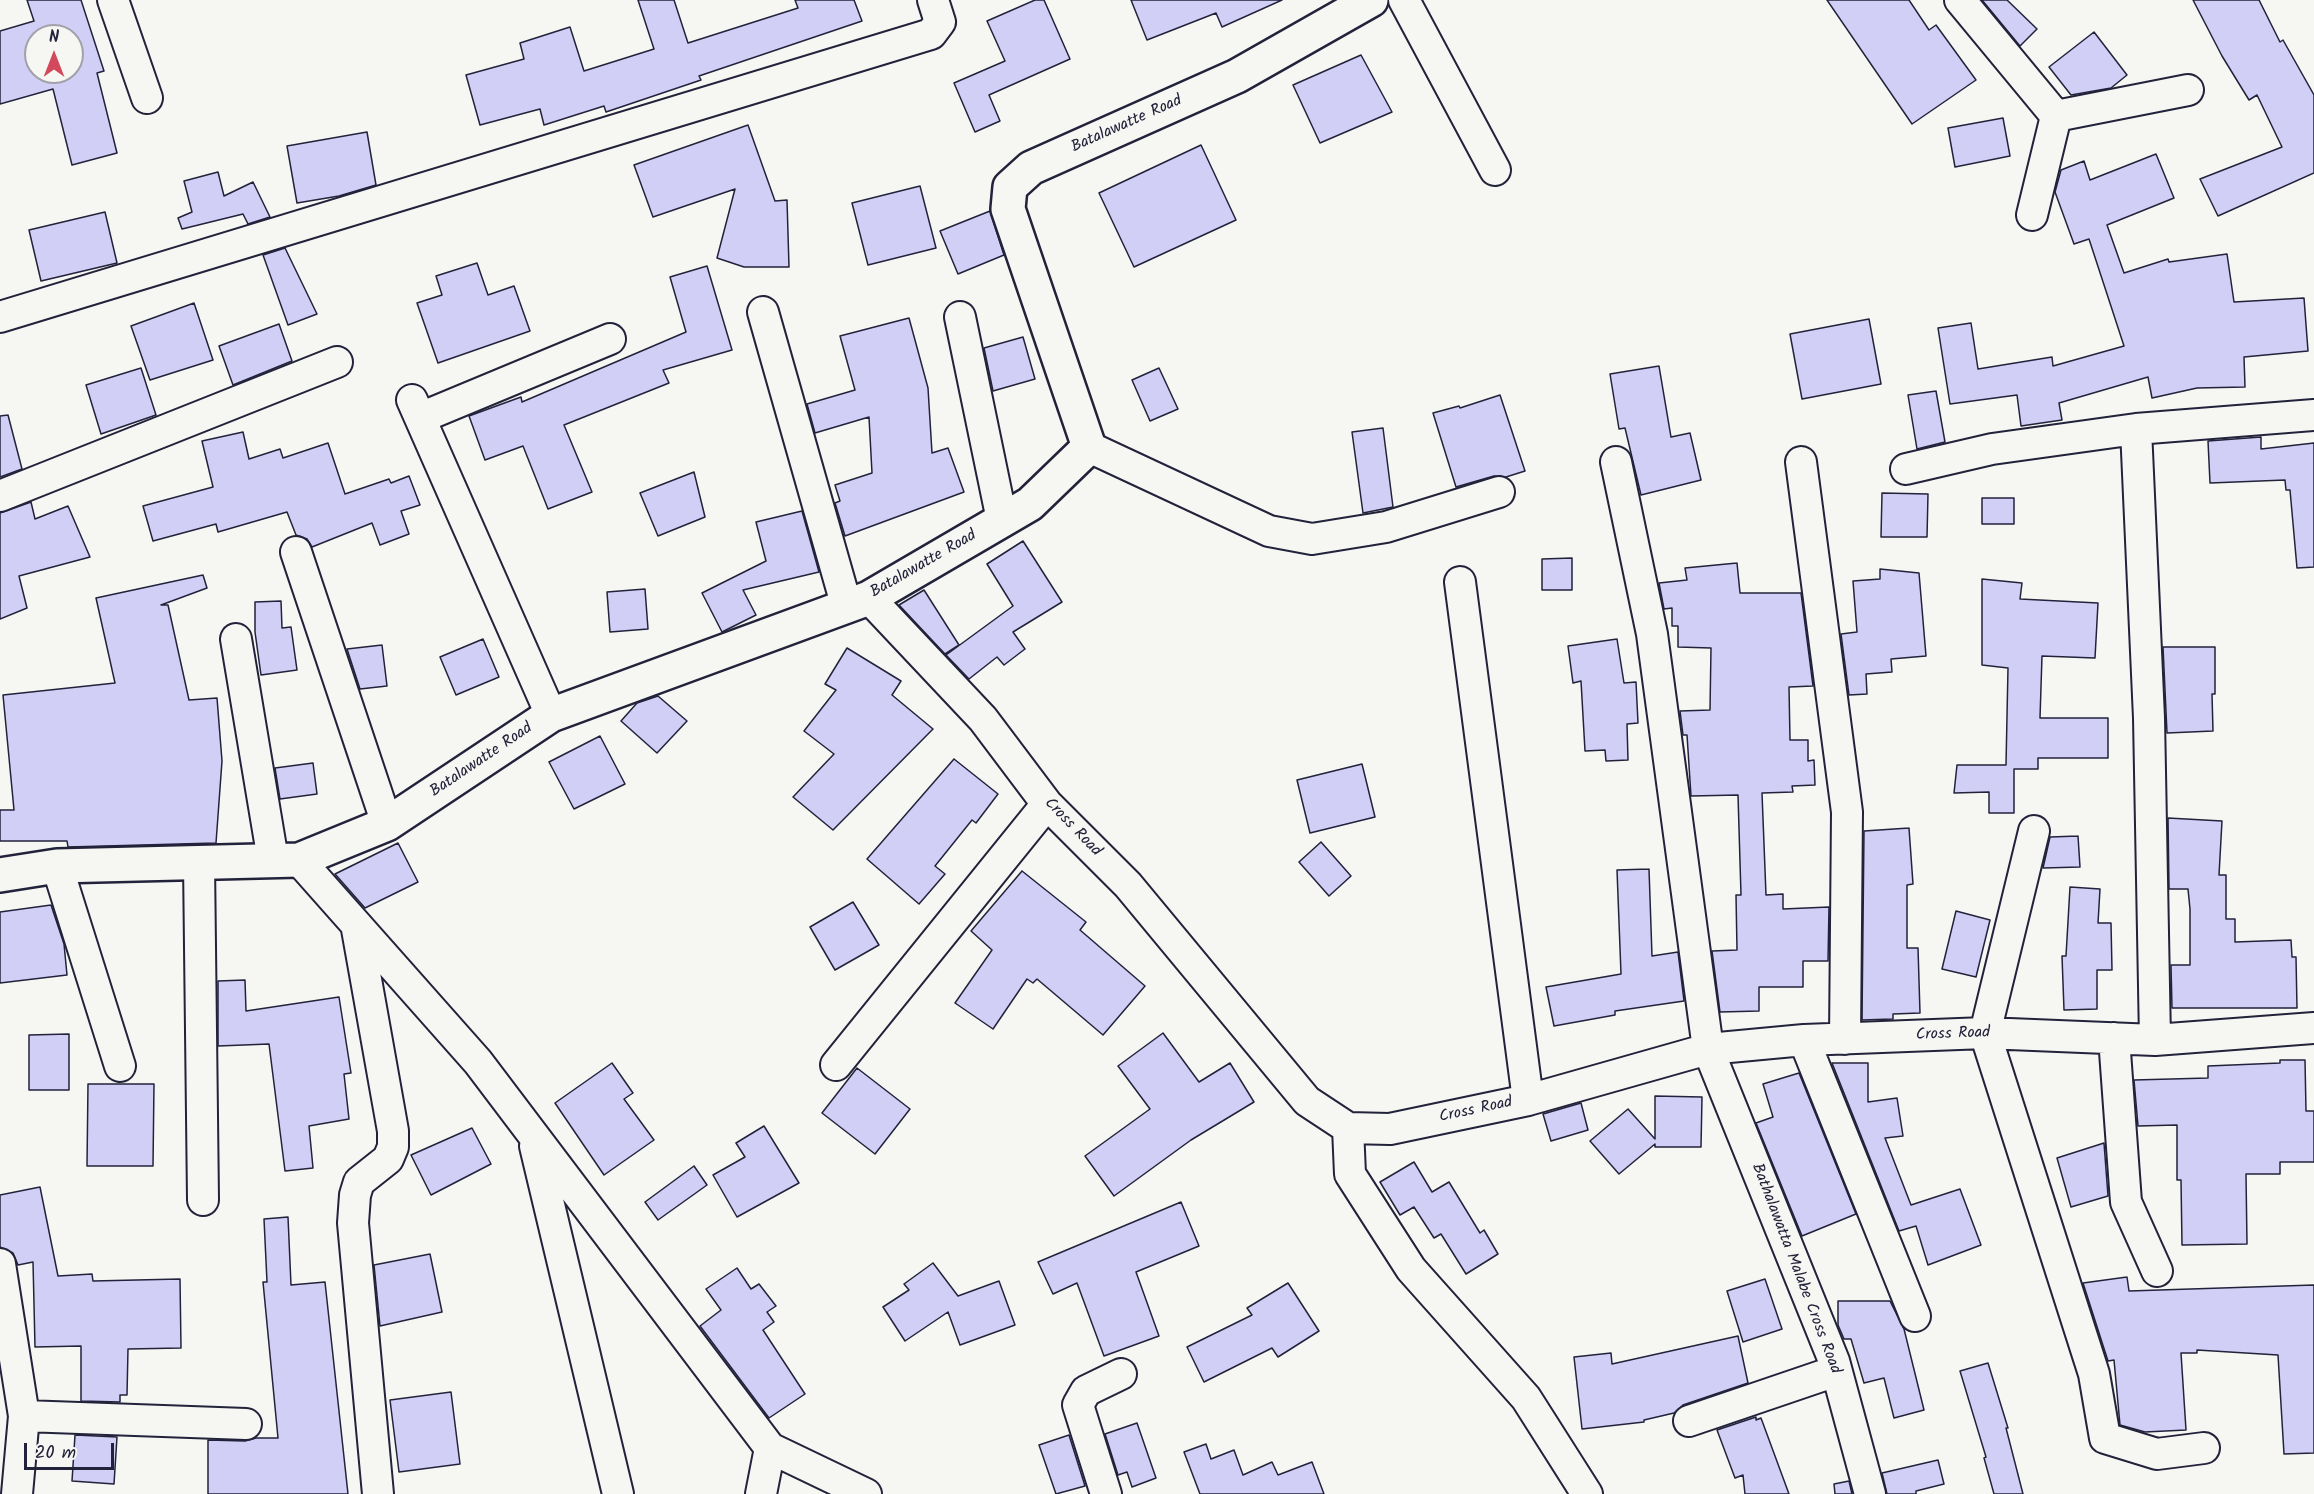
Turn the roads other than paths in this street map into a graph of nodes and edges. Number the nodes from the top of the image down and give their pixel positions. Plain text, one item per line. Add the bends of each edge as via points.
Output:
1 (113, 0) edge
2 (933, 0) edge
3 (1371, 0) edge
4 (1404, 0) edge
5 (1960, 0) edge
6 (2188, 90) dead end
7 (147, 98) dead end
8 (2056, 116) junction
9 (1496, 170) dead end
10 (2032, 215) dead end
11 (763, 312) dead end
12 (0, 317) edge
13 (960, 317) dead end
14 (610, 339) dead end
15 (337, 362) dead end
16 (2314, 415) edge
17 (2136, 429) junction
18 (1089, 447) junction
19 (1616, 462) dead end
20 (1800, 462) dead end
21 (1906, 469) dead end
22 (1499, 492) dead end
23 (0, 496) edge
24 (1002, 520) junction
25 (296, 552) dead end
26 (1460, 582) dead end
27 (858, 601) junction
28 (236, 639) dead end
29 (551, 715) junction
30 (1047, 804) junction
31 (387, 824) junction
32 (2034, 831) dead end
33 (286, 860) junction
34 (199, 862) junction
35 (57, 866) junction
36 (0, 875) edge
37 (357, 929) junction
38 (2314, 1028) edge
39 (1985, 1033) junction
40 (2114, 1038) junction
41 (1845, 1039) junction
42 (1804, 1040) junction
43 (2156, 1040) junction
44 (1708, 1049) junction
45 (837, 1065) dead end
46 (120, 1066) dead end
47 (1528, 1100) junction
48 (1348, 1128) junction
49 (532, 1135) junction
50 (203, 1200) dead end
51 (0, 1264) edge
52 (2157, 1271) dead end
53 (1915, 1316) dead end
54 (1836, 1371) junction
55 (1121, 1374) dead end
56 (24, 1416) junction
57 (1689, 1421) dead end
58 (246, 1424) dead end
59 (770, 1448) junction
60 (2204, 1448) dead end
61 (17, 1494) edge
62 (378, 1494) edge
63 (618, 1494) edge
64 (761, 1494) edge
65 (866, 1494) edge
66 (1106, 1494) edge
67 (1587, 1494) edge
68 (1870, 1494) edge

1 - 7 street
2 - 12 street via 940,22 931,34
3 - 18 street, Batalawatte Road via 1237,76 1031,168 1010,188 1008,209
4 - 9 street
5 - 8 street
6 - 8 street
8 - 10 street
11 - 27 street
13 - 24 street
14 - 29 street via 416,409
15 - 23 street
16 - 17 street
17 - 21 street via 1992,449
17 - 43 street via 2149,718
18 - 22 street via 1269,531 1312,539 1386,527
18 - 24 street, Batalawatte Road via 1030,504
19 - 44 street, Bathalawatta Malabe Cross Road via 1652,634
20 - 41 street via 1847,812
24 - 27 street, Batalawatte Road
25 - 31 street
26 - 47 street
27 - 29 street, Batalawatte Road
27 - 30 street, Cross Road via 983,719
28 - 33 street
29 - 31 street, Batalawatte Road
30 - 45 street
30 - 48 street, Cross Road via 1128,885 1307,1101
31 - 33 street, Batalawatte Road
32 - 39 street
33 - 34 street, Batalawatte Road
33 - 37 street
34 - 35 street, Batalawatte Road
34 - 50 street
35 - 36 street, Batalawatte Road
35 - 46 street
37 - 49 street via 478,1062
37 - 62 street via 393,1131 388,1159 359,1182 353,1223
38 - 43 street, Cross Road
39 - 40 street, Cross Road
39 - 41 street, Cross Road
39 - 60 street via 2094,1374 2104,1438 2157,1454
40 - 43 street, Cross Road
40 - 52 street via 2126,1202
41 - 42 street, Cross Road
42 - 44 street, Cross Road
42 - 53 street
44 - 47 street, Cross Road
44 - 54 street, Bathalawatta Malabe Cross Road
47 - 48 street, Cross Road via 1390,1129
48 - 67 street via 1350,1174 1411,1269 1526,1398
49 - 59 street
49 - 63 street
51 - 56 street
54 - 57 street
54 - 68 street, Bathalawatta Malabe Cross Road
55 - 66 street via 1086,1391 1078,1405
56 - 58 street
56 - 61 street
59 - 64 street
59 - 65 street

